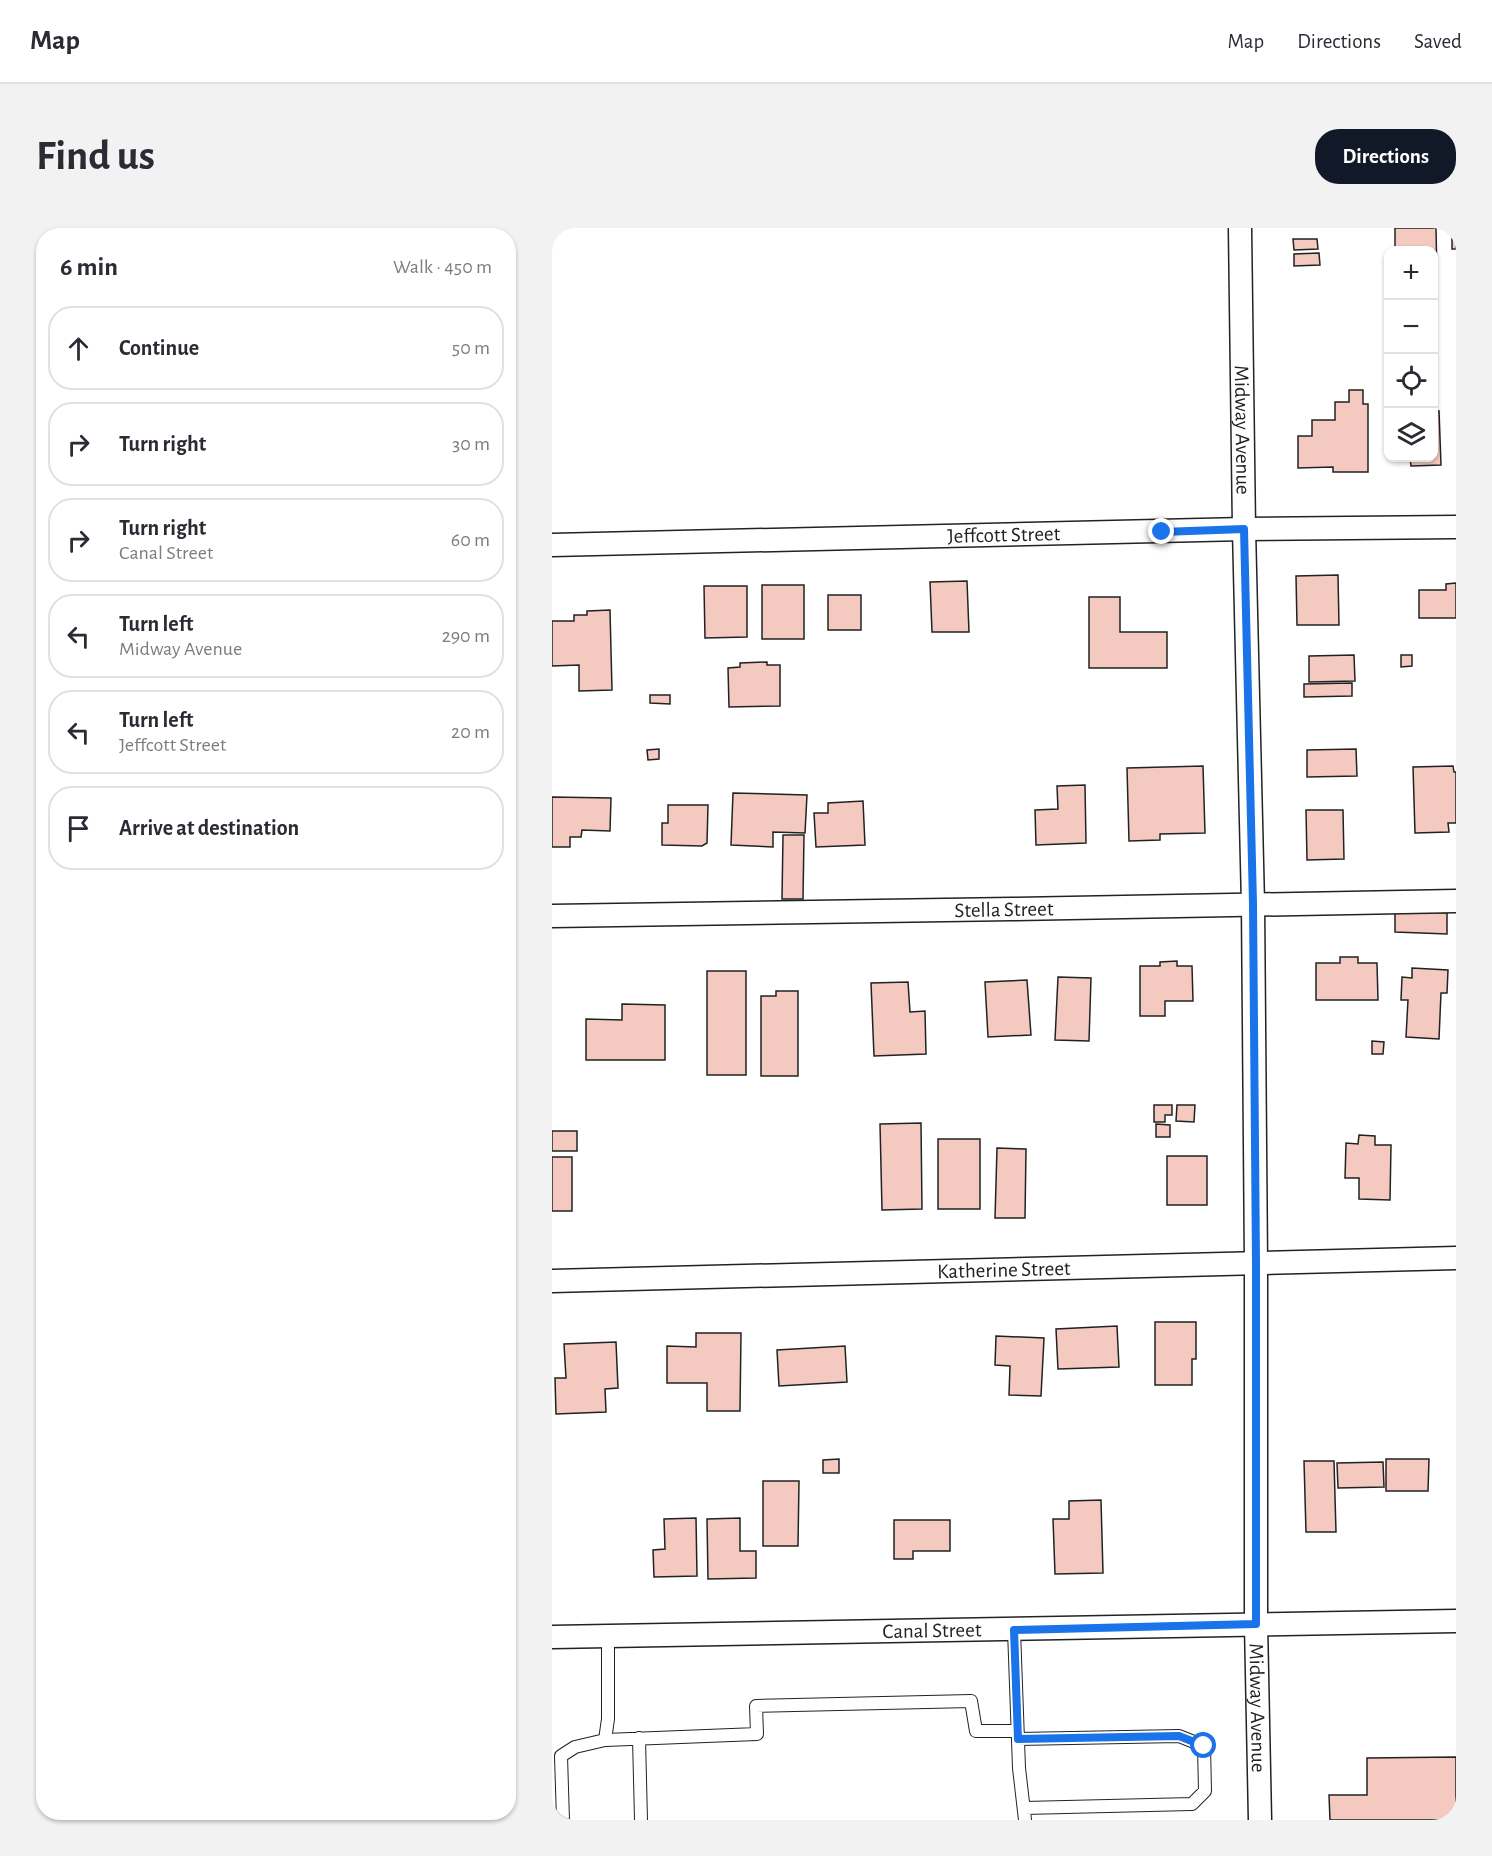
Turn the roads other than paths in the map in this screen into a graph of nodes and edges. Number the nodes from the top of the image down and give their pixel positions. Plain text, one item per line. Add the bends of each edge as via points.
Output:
1 (1240, 228) edge
2 (1456, 527) edge
3 (1244, 529) junction
4 (552, 545) edge
5 (1456, 901) edge
6 (1253, 904) junction
7 (552, 916) edge
8 (1456, 1258) edge
9 (1256, 1264) junction
10 (552, 1281) edge
11 (1456, 1621) edge
12 (1256, 1624) junction
13 (1014, 1630) junction
14 (608, 1636) junction
15 (552, 1637) edge
16 (1018, 1735) junction
17 (639, 1738) junction
18 (605, 1740) junction
19 (1025, 1814) edge
20 (563, 1820) edge
21 (641, 1820) edge
22 (1260, 1820) edge

1 - 3 street, Midway Avenue
2 - 3 street, Jeffcott Street
3 - 4 street, Jeffcott Street
3 - 6 street, Midway Avenue
5 - 6 street, Stella Street
6 - 7 street, Stella Street
6 - 9 street, Midway Avenue
8 - 9 street, Katherine Street
9 - 10 street, Katherine Street
9 - 12 street, Midway Avenue
11 - 12 street, Canal Street
12 - 13 street, Canal Street
12 - 22 street, Midway Avenue
13 - 14 street, Canal Street
13 - 16 lane
14 - 15 street, Canal Street
14 - 18 lane
16 - 17 lane via 976,1731 971,1701 756,1706 757,1734
16 - 19 lane
16 - 19 lane via 1179,1736 1204,1746 1205,1791 1192,1804
17 - 18 lane
17 - 21 lane
18 - 20 lane via 576,1747 561,1756

